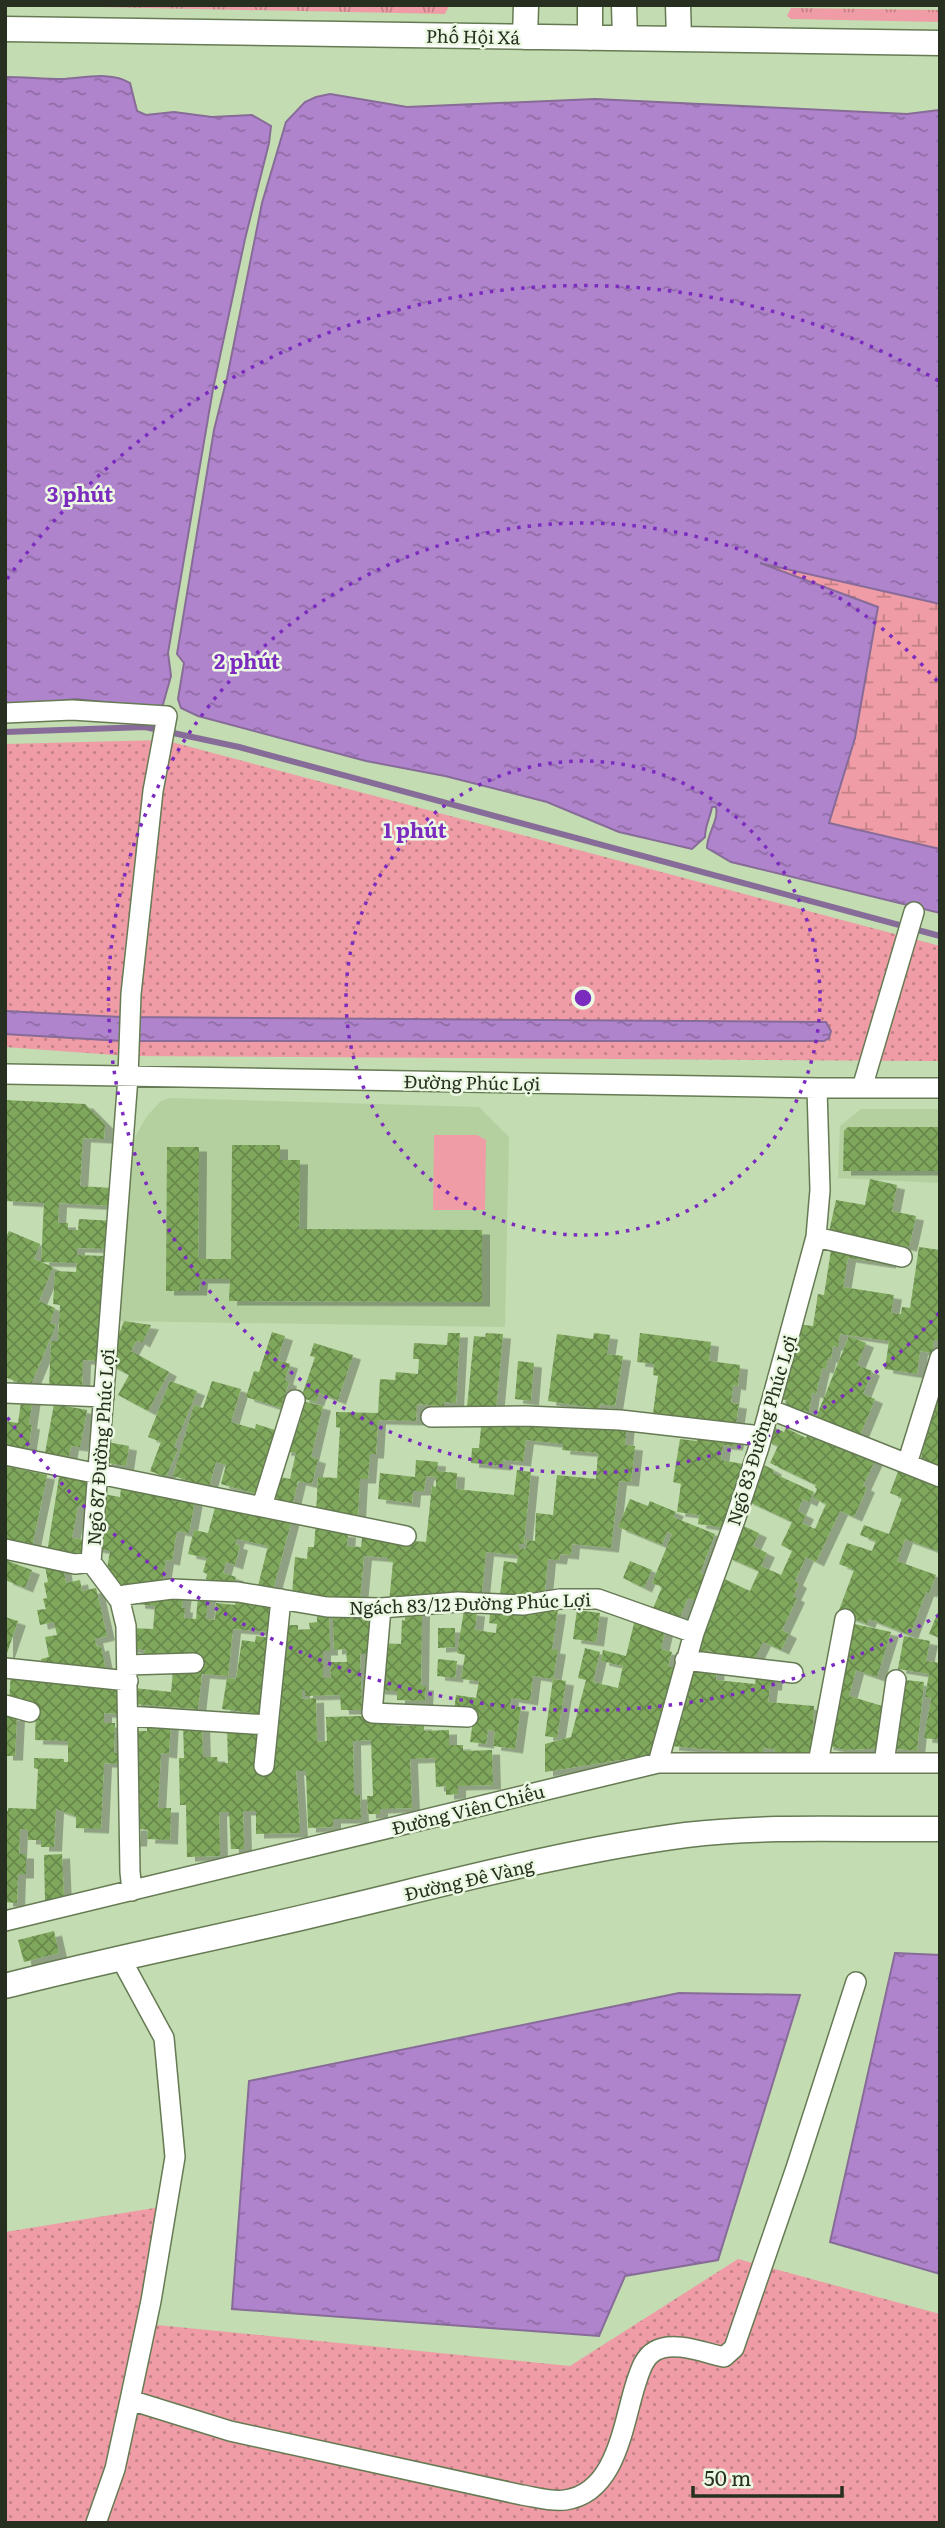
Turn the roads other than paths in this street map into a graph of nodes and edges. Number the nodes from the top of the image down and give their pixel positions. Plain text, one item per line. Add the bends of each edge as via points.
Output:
1 (526, 5) edge
2 (590, 5) edge
3 (624, 5) edge
4 (678, 5) edge
5 (5, 29) edge
6 (525, 37) junction
7 (590, 38) junction
8 (625, 38) junction
9 (679, 39) junction
10 (940, 43) edge
11 (5, 713) edge
12 (911, 923) dead end
13 (5, 1074) edge
14 (128, 1077) junction
15 (817, 1088) junction
16 (862, 1088) junction
17 (940, 1088) edge
18 (816, 1237) junction
19 (902, 1257) dead end
20 (940, 1358) edge
21 (5, 1393) edge
22 (104, 1397) junction
23 (296, 1400) dead end
24 (769, 1409) junction
25 (431, 1417) dead end
26 (761, 1436) junction
27 (5, 1455) edge
28 (907, 1464) junction
29 (98, 1472) junction
30 (940, 1476) edge
31 (262, 1506) junction
32 (406, 1536) dead end
33 (5, 1549) edge
34 (91, 1562) junction
35 (281, 1599) junction
36 (120, 1601) junction
37 (381, 1608) junction
38 (845, 1619) dead end
39 (694, 1633) junction
40 (685, 1660) junction
41 (194, 1663) dead end
42 (5, 1668) edge
43 (127, 1673) junction
44 (793, 1673) dead end
45 (896, 1680) dead end
46 (5, 1705) edge
47 (30, 1712) dead end
48 (128, 1716) junction
49 (468, 1717) dead end
50 (268, 1725) junction
51 (658, 1763) junction
52 (818, 1763) junction
53 (884, 1763) junction
54 (940, 1763) edge
55 (264, 1766) dead end
56 (940, 1829) edge
57 (132, 1891) junction
58 (5, 1922) edge
59 (120, 1957) junction
60 (856, 1982) dead end
61 (5, 1986) edge
62 (130, 2400) junction
63 (96, 2523) edge

1 - 6 main road
2 - 7 main road
3 - 8 main road
4 - 9 main road
5 - 6 main road, Phố Hội Xá
6 - 7 main road, Phố Hội Xá
7 - 8 main road, Phố Hội Xá
8 - 9 main road, Phố Hội Xá
9 - 10 main road, Phố Hội Xá
11 - 14 street, Ngõ 87 Đường Phúc Lợi via 72,710 167,716 153,791 131,994
12 - 16 street
13 - 14 street, Đường Phúc Lợi
14 - 15 street, Đường Phúc Lợi
14 - 22 street, Ngõ 87 Đường Phúc Lợi
15 - 16 street, Đường Phúc Lợi
15 - 18 street, Ngõ 83 Đường Phúc Lợi via 820,1189
16 - 17 street, Đường Phúc Lợi
18 - 19 street
18 - 24 street, Ngõ 83 Đường Phúc Lợi
20 - 28 street
21 - 22 street
22 - 29 street, Ngõ 87 Đường Phúc Lợi
23 - 31 street
24 - 26 street, Ngõ 83 Đường Phúc Lợi
24 - 28 street
25 - 26 street via 620,1420
26 - 39 street, Ngõ 83 Đường Phúc Lợi
27 - 29 street
28 - 30 street
29 - 31 street
29 - 34 street, Ngõ 87 Đường Phúc Lợi
31 - 32 street
33 - 34 street via 75,1564
34 - 36 street, Ngõ 87 Đường Phúc Lợi
35 - 36 street, Ngách 83/12 Đường Phúc Lợi via 172,1589 125,1595
35 - 37 street, Ngách 83/12 Đường Phúc Lợi via 327,1607
35 - 50 street
36 - 43 street, Ngõ 87 Đường Phúc Lợi via 126,1626
37 - 39 street, Ngách 83/12 Đường Phúc Lợi via 598,1599
37 - 49 street via 372,1713
38 - 52 street
39 - 40 street, Ngõ 83 Đường Phúc Lợi
40 - 44 street
40 - 51 street, Ngõ 83 Đường Phúc Lợi
41 - 43 street
42 - 43 street
43 - 48 street, Ngõ 87 Đường Phúc Lợi
45 - 53 street
46 - 47 street
48 - 50 street
48 - 57 street, Ngõ 87 Đường Phúc Lợi
50 - 55 street
51 - 52 street, Đường Viên Chiếu
51 - 57 street, Đường Viên Chiếu
52 - 53 street, Đường Viên Chiếu
53 - 54 street, Đường Viên Chiếu
56 - 59 main road, Đường Đê Vàng via 735,1831 645,1842
57 - 58 street, Đường Viên Chiếu
59 - 61 main road, Đường Đê Vàng
59 - 62 street via 164,2038 175,2157
60 - 62 street via 734,2348 724,2357 685,2348 653,2351 641,2370 605,2475 589,2491 564,2500 522,2495 230,2431
62 - 63 street via 115,2469

